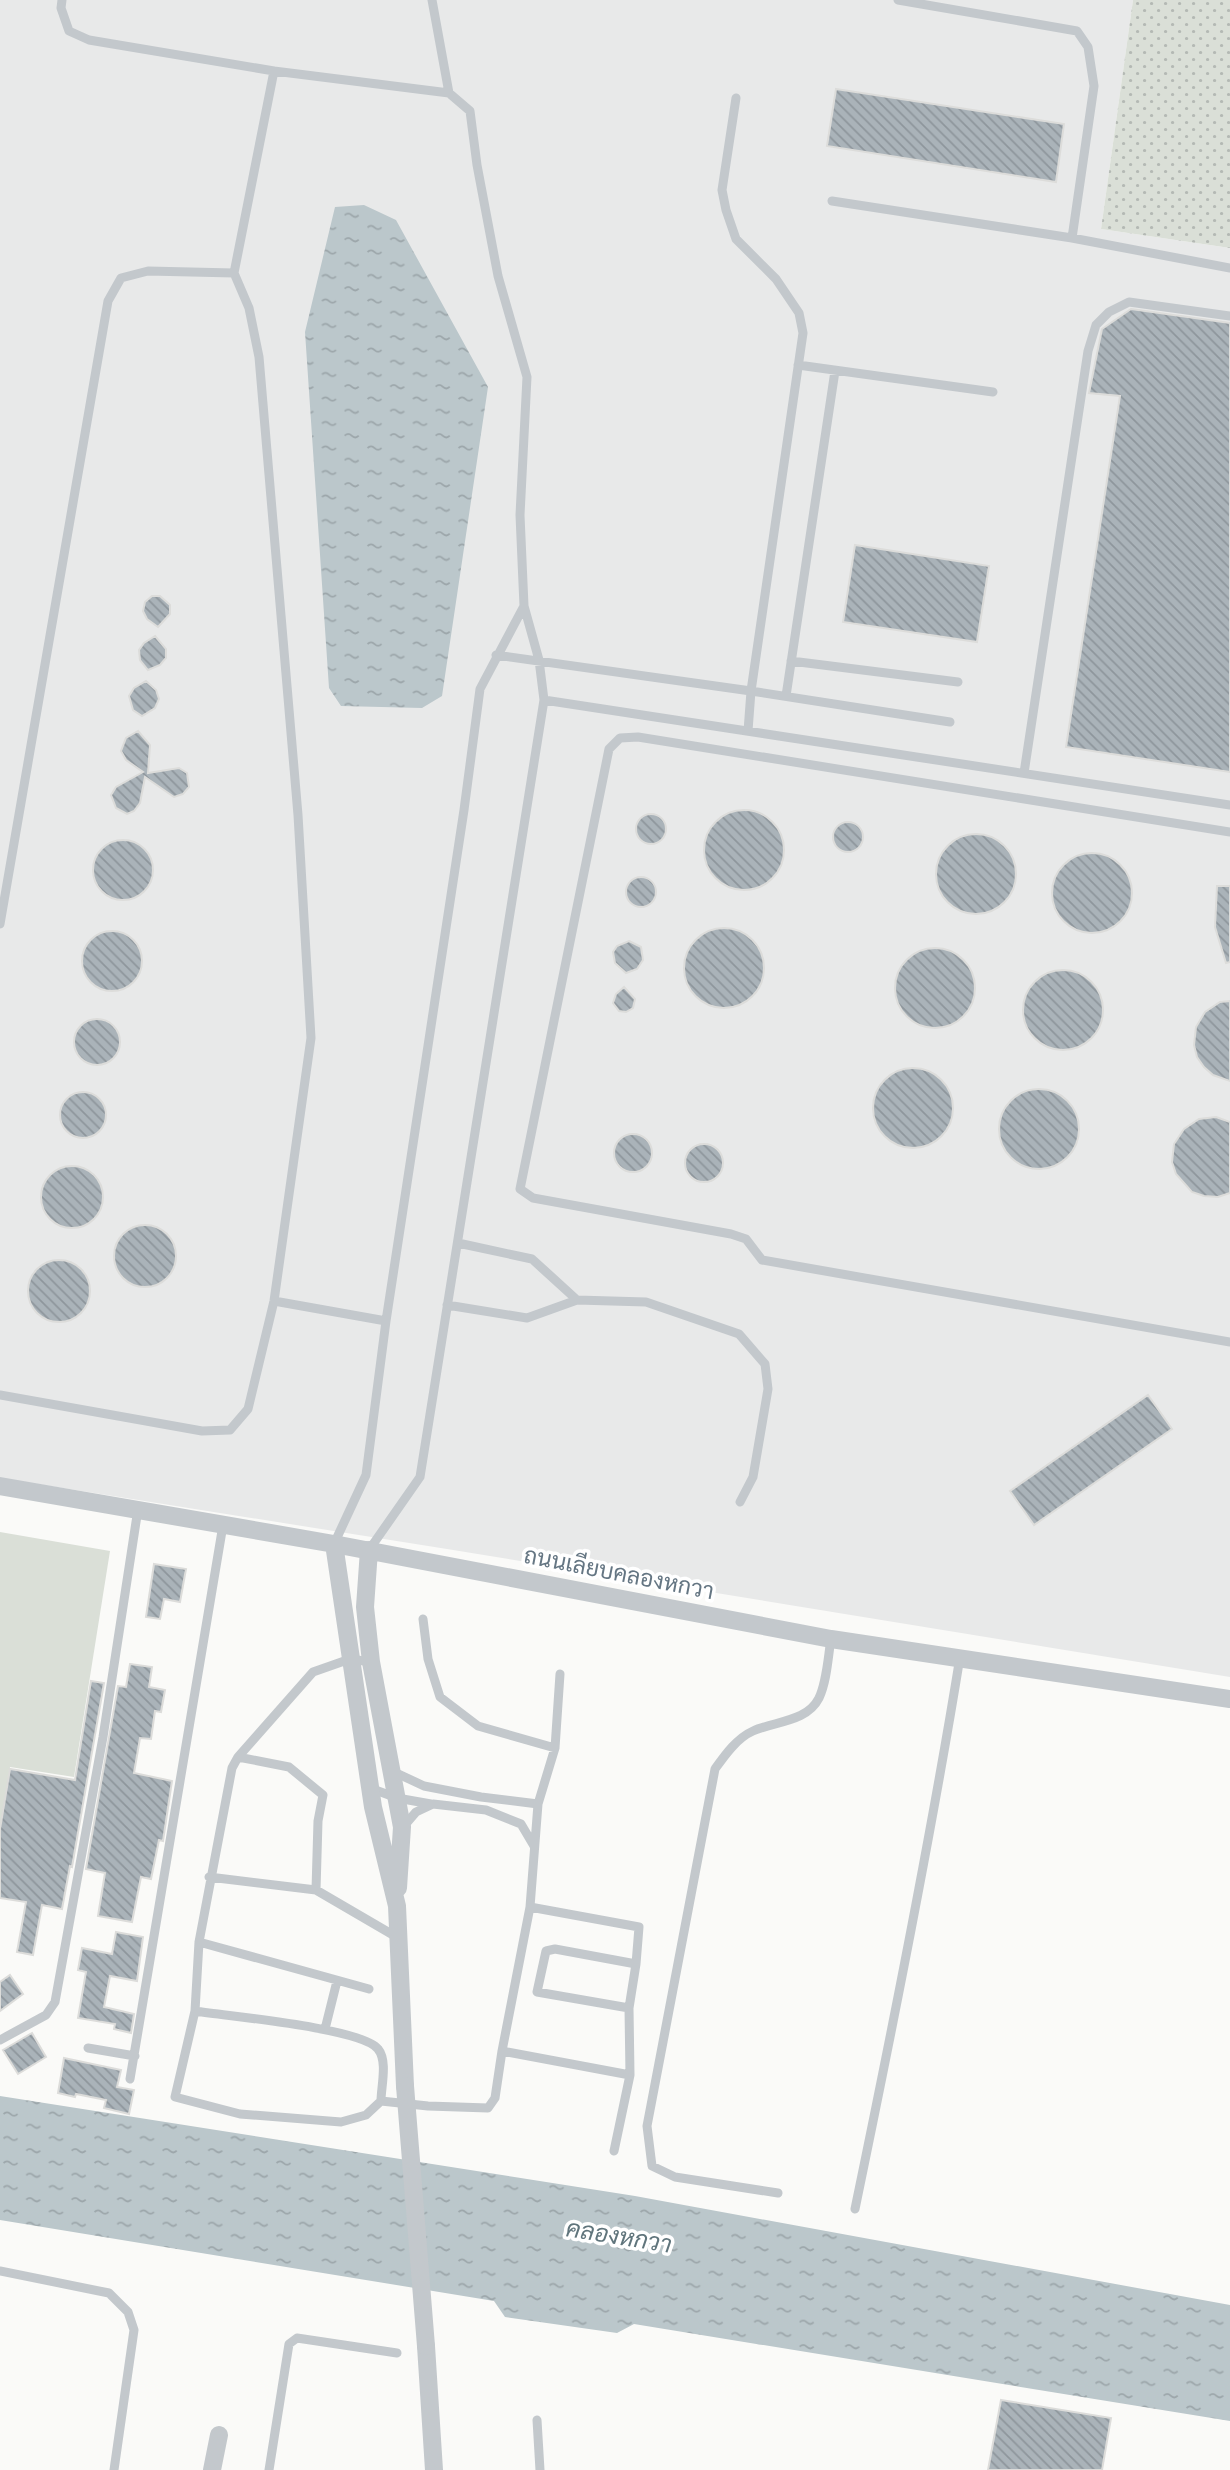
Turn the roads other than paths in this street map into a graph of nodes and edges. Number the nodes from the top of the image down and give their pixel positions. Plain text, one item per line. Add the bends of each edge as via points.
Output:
1 (62, 0) edge
2 (432, 0) edge
3 (898, 0) edge
4 (274, 71) junction
5 (449, 93) junction
6 (736, 98) dead end
7 (832, 201) dead end
8 (1072, 238) junction
9 (1230, 268) edge
10 (234, 273) junction
11 (1230, 316) edge
12 (798, 365) junction
13 (835, 370) junction
14 (993, 392) dead end
15 (524, 606) junction
16 (496, 655) junction
17 (539, 660) junction
18 (791, 661) junction
19 (958, 682) dead end
20 (751, 691) junction
21 (786, 696) junction
22 (544, 700) junction
23 (950, 722) dead end
24 (748, 731) junction
25 (1024, 773) junction
26 (1230, 805) edge
27 (1230, 832) edge
28 (0, 924) edge
29 (458, 1243) junction
30 (577, 1300) junction
31 (274, 1301) junction
32 (447, 1305) junction
33 (386, 1321) junction
34 (1230, 1342) edge
35 (0, 1395) edge
36 (0, 1486) edge
37 (740, 1502) dead end
38 (138, 1509) junction
39 (223, 1525) junction
40 (334, 1544) junction
41 (369, 1550) junction
42 (424, 1619) dead end
43 (831, 1639) junction
44 (960, 1657) junction
45 (350, 1659) junction
46 (371, 1662) junction
47 (560, 1674) dead end
48 (1230, 1699) edge
49 (555, 1748) junction
50 (238, 1757) junction
51 (395, 1786) junction
52 (424, 1786) junction
53 (370, 1788) junction
54 (433, 1804) junction
55 (538, 1804) junction
56 (402, 1827) junction
57 (535, 1848) junction
58 (209, 1877) junction
59 (316, 1889) junction
60 (397, 1906) junction
61 (530, 1907) junction
62 (400, 1939) junction
63 (199, 1942) junction
64 (636, 1964) junction
65 (337, 1981) junction
66 (369, 1989) dead end
67 (629, 2008) junction
68 (195, 2011) junction
69 (325, 2029) junction
70 (0, 2040) edge
71 (88, 2048) dead end
72 (502, 2051) junction
73 (135, 2056) junction
74 (630, 2075) junction
75 (130, 2079) dead end
76 (381, 2101) junction
77 (614, 2151) dead end
78 (778, 2193) dead end
79 (855, 2209) dead end
80 (0, 2271) edge
81 (397, 2353) dead end
82 (537, 2420) dead end
83 (219, 2435) dead end
84 (114, 2470) edge
85 (212, 2470) edge
86 (269, 2470) edge
87 (434, 2470) edge
88 (540, 2470) edge

1 - 4 lane via 69,31 89,40
2 - 5 lane
3 - 8 lane via 1077,31 1088,47 1094,86
4 - 5 lane
4 - 10 lane
5 - 15 lane via 470,111 498,276 527,377 520,515
6 - 12 lane via 722,190 726,210 736,239 776,279 799,313 803,332
7 - 8 lane
8 - 9 lane
10 - 28 lane via 148,271 121,278 108,301
10 - 31 lane via 249,308 259,357 298,814 311,1038
11 - 25 lane via 1129,302 1096,325 1088,351
12 - 13 lane
12 - 20 lane
13 - 14 lane
13 - 18 lane
15 - 16 lane
15 - 17 lane
16 - 17 lane
16 - 33 lane via 480,689
17 - 20 lane
17 - 22 lane
18 - 19 lane
18 - 21 lane
20 - 21 lane
20 - 24 lane
21 - 23 lane
22 - 24 lane
22 - 29 lane
24 - 25 lane
25 - 26 lane
27 - 34 lane via 638,737 620,738 609,749 520,1189 533,1198 731,1234 746,1239 762,1260
29 - 30 lane via 532,1259
29 - 32 lane
30 - 32 lane via 527,1318
30 - 37 lane via 646,1302 739,1334 765,1364 768,1389 753,1477
31 - 33 lane
31 - 35 lane via 248,1409 230,1430 202,1431
32 - 41 lane via 421,1477
33 - 40 lane via 366,1475
36 - 38 street, ถนนเลียบคลองหกวา
38 - 39 street, ถนนเลียบคลองหกวา
38 - 70 lane via 55,2002 46,2015
39 - 40 street, ถนนเลียบคลองหกวา
39 - 73 lane
40 - 41 street, ถนนเลียบคลองหกวา
40 - 45 street
41 - 43 street, ถนนเลียบคลองหกวา
41 - 46 street via 365,1606
42 - 49 lane via 428,1659 440,1697 478,1726
43 - 44 street, ถนนเลียบคลองหกวา
43 - 78 lane via 820,1696 811,1710 751,1731 730,1748 715,1769 647,2126 652,2166 675,2177
44 - 48 street, ถนนเลียบคลองหกวา
44 - 79 lane via 895,2018
45 - 46 lane
45 - 50 lane via 313,1672
45 - 53 street
46 - 51 street
47 - 49 lane
49 - 55 lane
50 - 58 lane
50 - 59 lane via 289,1767 323,1795
51 - 52 lane
51 - 52 lane
51 - 53 lane
51 - 54 lane
51 - 56 street
52 - 55 lane
53 - 60 street
54 - 56 lane via 416,1812
54 - 57 lane via 486,1810 521,1824
55 - 57 lane
56 - 60 street
57 - 61 lane
58 - 59 lane
58 - 63 lane
59 - 62 lane
60 - 62 street
61 - 64 lane via 639,1927
61 - 72 lane
62 - 87 street, bridge via 405,2086
63 - 65 lane
63 - 68 lane
64 - 67 lane
64 - 67 lane via 555,1948 546,1951 537,1992
65 - 66 lane
65 - 69 lane
67 - 74 lane
68 - 69 lane
68 - 76 lane via 175,2097 240,2113 341,2122 366,2115
69 - 76 lane via 377,2046 383,2056
71 - 73 lane
72 - 74 lane
72 - 76 lane via 495,2098 488,2108
73 - 75 lane
74 - 77 lane
80 - 84 lane via 109,2292 128,2312 134,2330
81 - 86 lane via 298,2338 289,2344
82 - 88 lane
83 - 85 street

